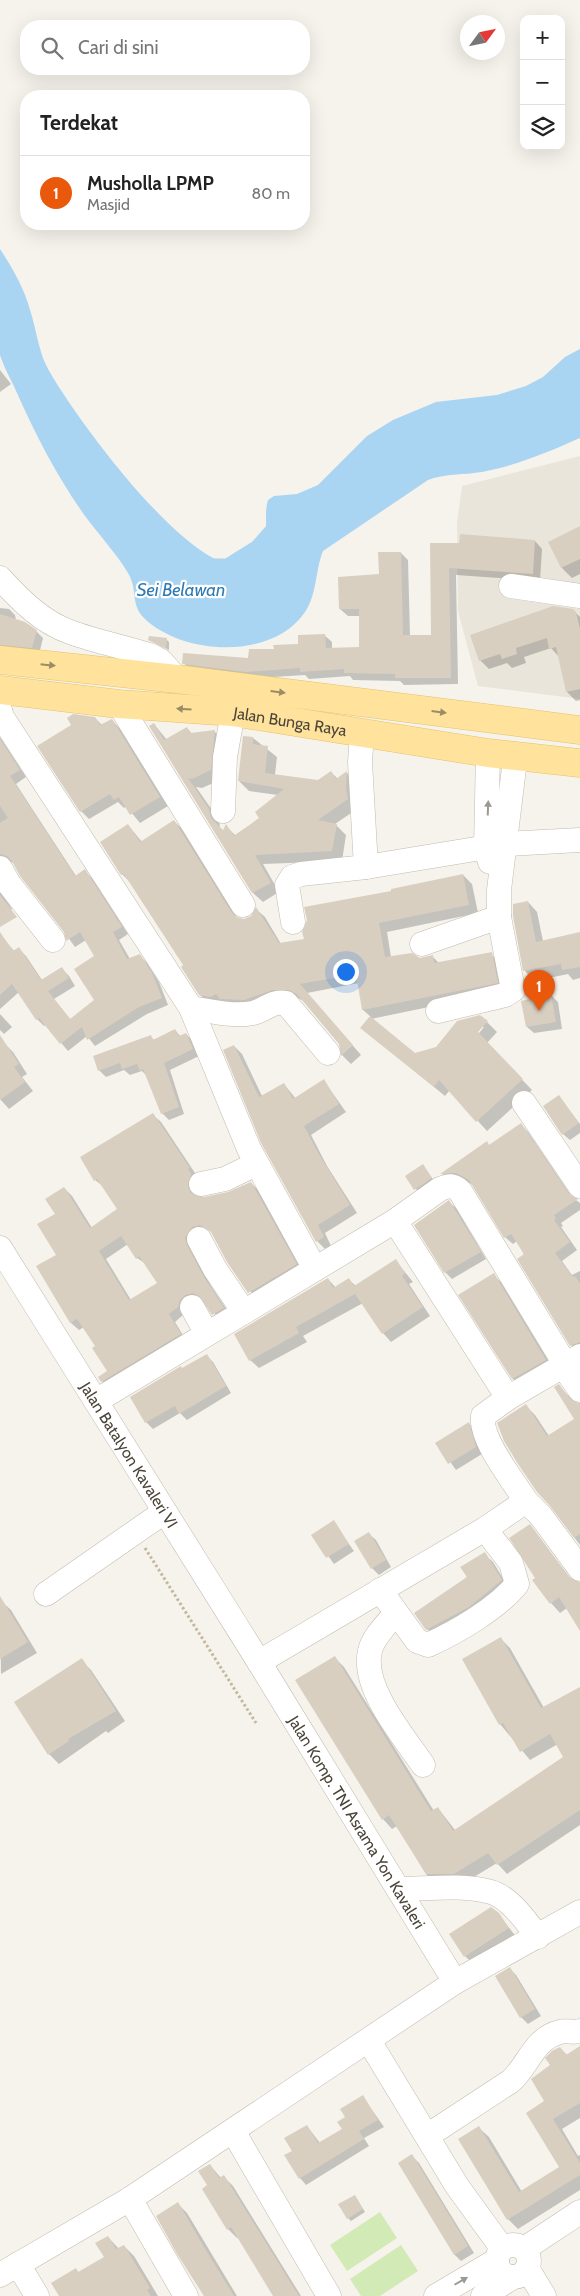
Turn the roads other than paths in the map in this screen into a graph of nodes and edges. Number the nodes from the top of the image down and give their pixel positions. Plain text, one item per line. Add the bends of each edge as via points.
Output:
1 (0, 578) edge
2 (511, 586) dead end
3 (580, 596) edge
4 (0, 660) edge
5 (178, 679) junction
6 (0, 690) edge
7 (231, 699) junction
8 (118, 704) junction
9 (0, 710) edge
10 (580, 730) edge
11 (362, 732) junction
12 (488, 753) junction
13 (521, 757) junction
14 (580, 763) edge
15 (223, 811) dead end
16 (580, 840) edge
17 (496, 847) junction
18 (366, 867) junction
19 (0, 868) edge
20 (244, 906) dead end
21 (499, 917) junction
22 (293, 922) dead end
23 (52, 940) dead end
24 (422, 944) dead end
25 (191, 1008) junction
26 (438, 1011) dead end
27 (328, 1052) dead end
28 (524, 1103) dead end
29 (256, 1164) junction
30 (201, 1184) dead end
31 (580, 1186) edge
32 (395, 1221) junction
33 (199, 1239) dead end
34 (0, 1248) edge
35 (315, 1270) junction
36 (192, 1307) dead end
37 (244, 1312) junction
38 (207, 1334) junction
39 (569, 1362) edge
40 (580, 1390) edge
41 (508, 1398) junction
42 (96, 1401) junction
43 (526, 1502) junction
44 (164, 1512) junction
45 (485, 1529) junction
46 (580, 1569) edge
47 (380, 1590) junction
48 (46, 1594) dead end
49 (396, 1613) junction
50 (259, 1662) junction
51 (423, 1764) dead end
52 (398, 1889) junction
53 (580, 1912) edge
54 (538, 1936) junction
55 (455, 1982) junction
56 (580, 2031) edge
57 (369, 2041) junction
58 (233, 2131) junction
59 (426, 2136) junction
60 (130, 2199) junction
61 (580, 2212) edge
62 (513, 2260) junction
63 (9, 2270) edge
64 (37, 2296) edge
65 (186, 2296) edge
66 (328, 2296) edge
67 (436, 2296) edge
68 (482, 2296) edge
69 (544, 2296) edge

1 - 5 street via 40,616 68,632 152,656 161,660
2 - 3 street
4 -> 5 main road, Jalan Bunga Raya
5 - 7 main road, Jalan Bunga Raya
6 - 8 main road, Jalan Bunga Raya
7 -> 8 main road, Jalan Bunga Raya
7 -> 10 main road, Jalan Bunga Raya
7 - 11 main road, Jalan Bunga Raya
7 - 15 street
8 - 20 street
9 - 25 street
11 - 12 main road, Jalan Bunga Raya
11 - 18 street via 360,762
12 - 13 main road, Jalan Bunga Raya
17 -> 12 street
13 - 14 main road, Jalan Bunga Raya
13 - 17 street via 514,768
16 - 17 street
17 - 18 street
17 - 21 street
18 - 22 street via 292,878 287,885
19 - 23 street
21 - 24 street
21 - 26 street via 513,990 505,995
25 - 27 street via 230,1014 254,1013 274,1003 286,1003
25 - 29 street
28 - 31 street
29 - 30 street via 225,1179
29 - 35 street
32 - 35 street
32 - 39 street via 440,1189 454,1186
32 - 41 street
33 - 37 street
34 - 42 street, Jalan Batalyon Kavaleri VI
35 - 37 street
36 - 38 street
37 - 38 street
38 - 42 street
39 - 40 street
39 - 41 street
41 - 43 street via 483,1416 482,1423 488,1441
42 - 44 street, Jalan Batalyon Kavaleri VI
43 - 45 street
43 - 46 street via 541,1516
44 - 48 street
44 - 50 street, Jalan Batalyon Kavaleri VI
45 - 47 street
45 - 49 street via 511,1563 517,1584 508,1595 445,1638 428,1645 417,1640
47 - 49 street
47 - 50 street
49 - 51 street via 370,1649 370,1677 388,1715
50 - 52 street, Jalan Komp. TNI Asrama Yon Kavaleri
52 - 54 street via 461,1888 492,1892 519,1911
52 - 55 street, Jalan Komp. TNI Asrama Yon Kavaleri
53 - 54 street
54 - 55 street
55 - 57 street
56 - 59 street via 560,2032 544,2039 511,2081
57 - 58 street
57 - 59 street
58 - 60 street
58 - 66 street
59 - 62 street via 457,2186
60 - 63 street
60 - 65 street
61 - 62 street
67 -> 62 street
62 - 68 street
62 - 69 street
63 - 64 street

